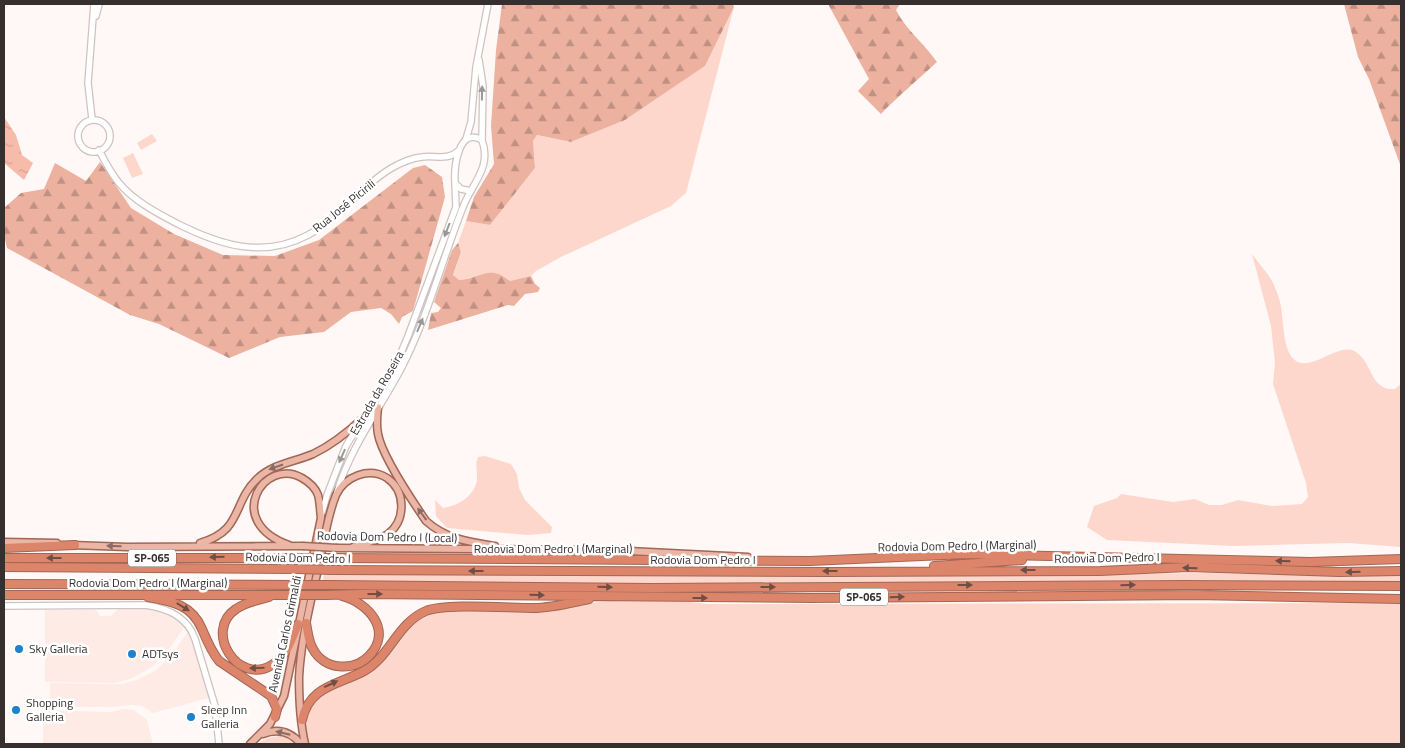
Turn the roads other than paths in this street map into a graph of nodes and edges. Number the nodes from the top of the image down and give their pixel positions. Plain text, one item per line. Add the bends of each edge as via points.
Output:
1 (94, 4) edge
2 (99, 4) edge
3 (488, 4) edge
4 (91, 33) junction
5 (480, 46) junction
6 (92, 120) junction
7 (466, 139) junction
8 (482, 140) junction
9 (99, 150) junction
10 (459, 150) junction
11 (441, 158) junction
12 (454, 168) junction
13 (455, 183) junction
14 (471, 191) junction
15 (378, 407) junction
16 (363, 418) junction
17 (337, 494) junction
18 (321, 518) junction
19 (4, 542) edge
20 (75, 545) junction
21 (190, 545) junction
22 (289, 545) junction
23 (4, 548) edge
24 (348, 548) junction
25 (513, 549) junction
26 (1059, 556) junction
27 (4, 558) edge
28 (1401, 558) edge
29 (810, 561) junction
30 (4, 567) edge
31 (1401, 570) edge
32 (884, 571) junction
33 (4, 584) edge
34 (1401, 586) edge
35 (4, 595) edge
36 (280, 595) junction
37 (335, 595) junction
38 (136, 596) junction
39 (649, 597) junction
40 (1401, 598) edge
41 (4, 606) edge
42 (302, 623) junction
43 (275, 717) junction
44 (302, 720) junction
45 (261, 735) junction
46 (218, 737) junction
47 (219, 744) edge
48 (224, 744) edge
49 (250, 744) edge
50 (303, 744) edge

1 - 4 street
2 - 4 street
3 - 5 street, Estrada da Roseira
4 - 6 street via 88,83
5 - 7 street, Estrada da Roseira
8 -> 5 street, Estrada da Roseira
6 - 9 street via 106,124 109,132 108,142
6 - 9 street via 80,127 78,138 84,148
7 - 8 street
7 - 10 street, Estrada da Roseira
8 - 14 street, Estrada da Roseira via 484,166
9 - 11 street, Rua José Picirili via 119,184 145,206 217,242 257,248 282,246 307,236 401,163 422,157
10 - 11 street via 452,156
10 - 12 street, Estrada da Roseira
11 - 12 street
12 - 13 street, Estrada da Roseira
13 - 14 street
13 -> 16 street, Estrada da Roseira via 456,207 408,336 398,360
15 -> 14 street, Estrada da Roseira via 402,367
15 - 17 street, Estrada da Roseira via 352,454
25 -> 15 main road via 454,539 426,521 384,454 376,423
16 -> 18 street, Estrada da Roseira via 346,446
16 -> 21 main road via 334,444 267,470 248,490 232,523 220,534
17 - 24 main road via 352,477 375,473 390,480 400,497 401,512 388,534
17 - 42 main road, Avenida Carlos Grimaldi
18 - 22 main road, Avenida Carlos Grimaldi via 318,493 297,475 283,473 260,487 254,506 258,526 268,536
18 - 42 main road, Avenida Carlos Grimaldi
19 - 20 main road, Rodovia Dom Pedro I (Local) via 40,541
21 -> 20 main road, Rodovia Dom Pedro I (Local)
20 - 23 highway
21 - 22 main road, Rodovia Dom Pedro I (Local)
22 - 24 main road, Rodovia Dom Pedro I (Local), bridge
24 - 25 main road, Rodovia Dom Pedro I (Local)
25 - 29 main road, Rodovia Dom Pedro I (Local) via 608,550
28 -> 26 highway, Rodovia Dom Pedro I (Marginal) / SP-065 via 1310,562
26 - 29 highway, Rodovia Dom Pedro I (Marginal) / SP-065 via 968,554
26 - 32 highway
29 -> 27 highway, Rodovia Dom Pedro I (Marginal) / SP-065, bridge
32 -> 30 highway, Rodovia Dom Pedro I / SP-065, bridge
31 -> 32 highway, Rodovia Dom Pedro I / SP-065 via 1339,572 1188,567 1100,571
33 -> 34 highway, SP-065, bridge via 654,588
35 - 38 highway, Rodovia Dom Pedro I (Marginal) / SP-065
36 - 37 highway, Rodovia Dom Pedro I (Marginal) / SP-065, bridge
36 - 38 highway, Rodovia Dom Pedro I (Marginal) / SP-065 via 164,593
42 -> 36 highway via 286,652 271,666 258,670 234,662 223,641 227,618 248,602
37 -> 39 highway, Rodovia Dom Pedro I (Marginal) / SP-065
37 - 42 highway via 356,601 370,611 378,637 371,655 359,664 333,665 314,651
38 -> 43 highway via 186,607 201,627 218,661 271,696 277,709
39 -> 40 highway, Rodovia Dom Pedro I (Marginal) / SP-065 via 1196,595
44 -> 39 highway via 308,703 317,692 365,670 400,630 427,610 548,607 590,599
41 - 46 street via 145,605 160,607 177,615 195,638 215,706
42 - 43 main road, Avenida Carlos Grimaldi via 284,696
42 - 44 main road, Avenida Carlos Grimaldi via 299,675
43 - 45 main road, Avenida Carlos Grimaldi
44 - 50 main road, Avenida Carlos Grimaldi
45 - 49 main road, Avenida Carlos Grimaldi
50 -> 45 main road via 282,732
46 - 47 street
46 - 48 street

